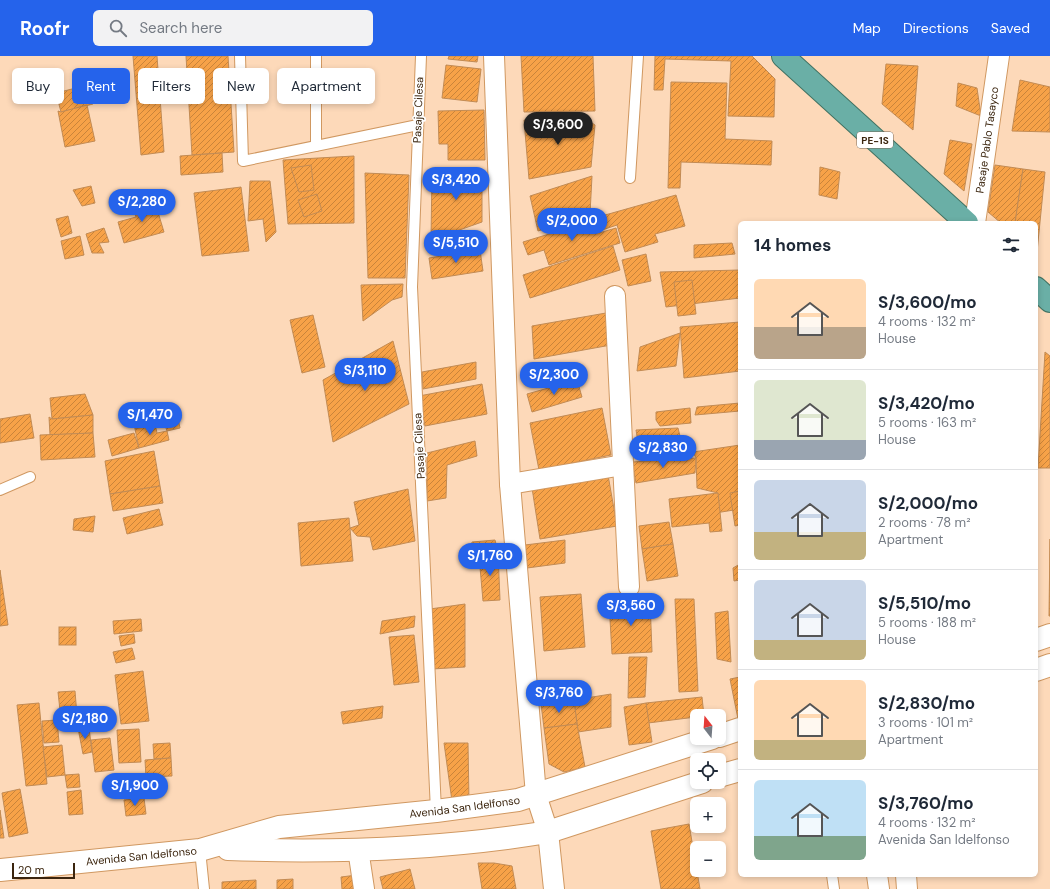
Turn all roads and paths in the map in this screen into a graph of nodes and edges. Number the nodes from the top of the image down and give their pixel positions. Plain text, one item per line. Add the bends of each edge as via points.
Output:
1 (240, 56) edge
2 (316, 56) edge
3 (420, 56) edge
4 (494, 56) edge
5 (638, 56) edge
6 (783, 56) edge
7 (999, 56) edge
8 (418, 125) junction
9 (316, 146) junction
10 (630, 178) dead end
11 (965, 221) edge
12 (975, 221) edge
13 (1038, 290) edge
14 (615, 296) dead end
15 (1050, 301) edge
16 (623, 465) junction
17 (30, 478) dead end
18 (510, 484) junction
19 (0, 490) edge
20 (629, 587) dead end
21 (1050, 635) edge
22 (1038, 639) edge
23 (1050, 666) edge
24 (1038, 669) edge
25 (738, 730) edge
26 (726, 734) edge
27 (690, 745) edge
28 (738, 771) edge
29 (726, 774) edge
30 (690, 786) edge
31 (536, 795) junction
32 (436, 811) junction
33 (548, 832) junction
34 (205, 849) junction
35 (358, 849) junction
36 (0, 870) edge
37 (832, 877) edge
38 (878, 877) edge
39 (204, 889) edge
40 (364, 889) edge
41 (554, 889) edge
42 (834, 889) edge
43 (879, 889) edge

1 - 9 lane via 243,161
2 - 9 lane
3 - 8 lane, Pasaje Cilesa
4 - 18 street
5 - 10 lane
6 - 11 highway, PE-1S
7 - 12 street, Pasaje Pablo Tasayco
8 - 9 lane
8 - 32 lane, Pasaje Cilesa via 412,294
13 - 15 highway
14 - 16 street
16 - 18 street
16 - 20 street
17 - 19 lane
18 - 31 street
21 - 22 street
23 - 24 street
25 - 26 street
27 - 31 street, Avenida San Idelfonso
28 - 29 street
30 - 33 street, Avenida San Idelfonso
31 - 32 street, Avenida San Idelfonso via 518,800
31 - 33 street
32 - 34 street, Avenida San Idelfonso via 279,827
33 - 35 street, Avenida San Idelfonso via 440,844
33 - 41 street
34 - 35 street, Avenida San Idelfonso
34 - 36 street, Avenida San Idelfonso
34 - 39 lane
35 - 40 street
37 - 42 lane
38 - 43 street

